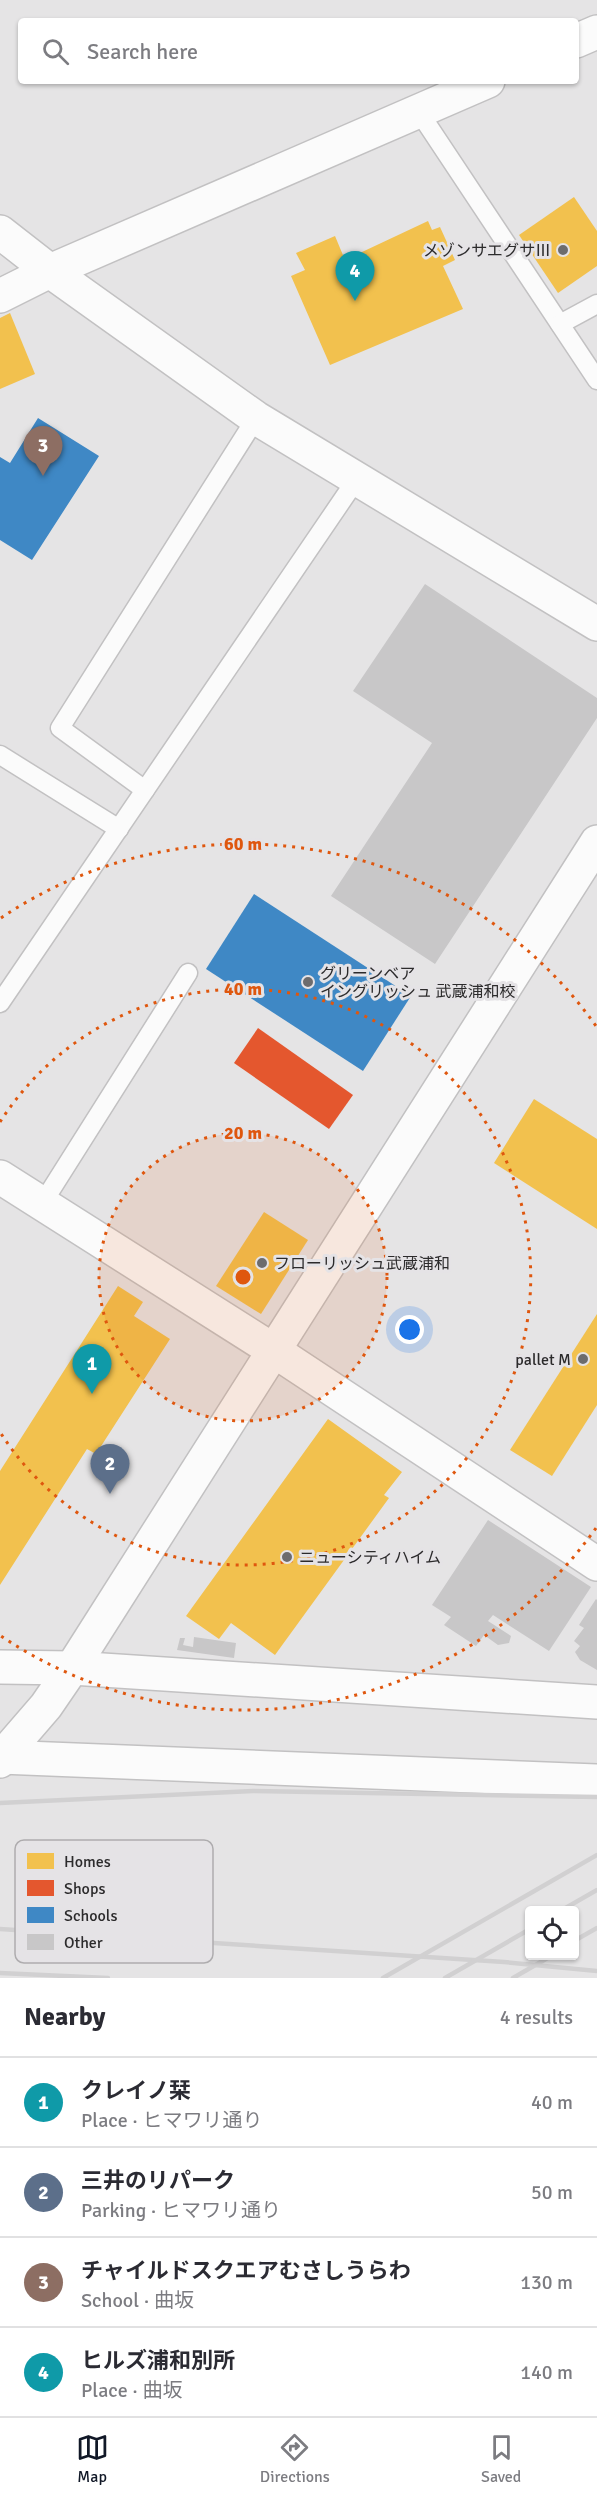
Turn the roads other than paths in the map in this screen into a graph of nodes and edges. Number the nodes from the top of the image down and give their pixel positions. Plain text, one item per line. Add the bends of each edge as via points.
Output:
1 (597, 32) edge
2 (579, 40) edge
3 (481, 84) edge
4 (419, 112) junction
5 (0, 232) edge
6 (50, 271) junction
7 (0, 296) edge
8 (597, 304) edge
9 (560, 324) junction
10 (597, 380) edge
11 (256, 418) junction
12 (356, 480) junction
13 (597, 624) edge
14 (0, 755) edge
15 (145, 790) junction
16 (118, 829) junction
17 (597, 842) edge
18 (188, 973) dead end
19 (0, 1003) edge
20 (0, 1177) edge
21 (42, 1204) junction
22 (276, 1352) junction
23 (597, 1564) edge
24 (0, 1667) edge
25 (72, 1668) junction
26 (597, 1702) edge
27 (1, 1758) edge
28 (597, 1781) edge

1 - 2 street
3 - 4 street
4 - 6 street
4 - 9 lane
5 - 6 street
6 - 7 street
6 - 11 street
8 - 9 lane
9 - 10 lane
11 - 12 street
11 - 15 lane via 60,728
12 - 13 street
12 - 15 lane
14 - 16 lane
15 - 16 lane
16 - 19 lane
17 - 22 street
18 - 21 lane
20 - 21 street
21 - 22 street
22 - 23 street
22 - 25 street
24 - 25 street
25 - 26 street
25 - 27 street via 46,1706
27 - 28 street

